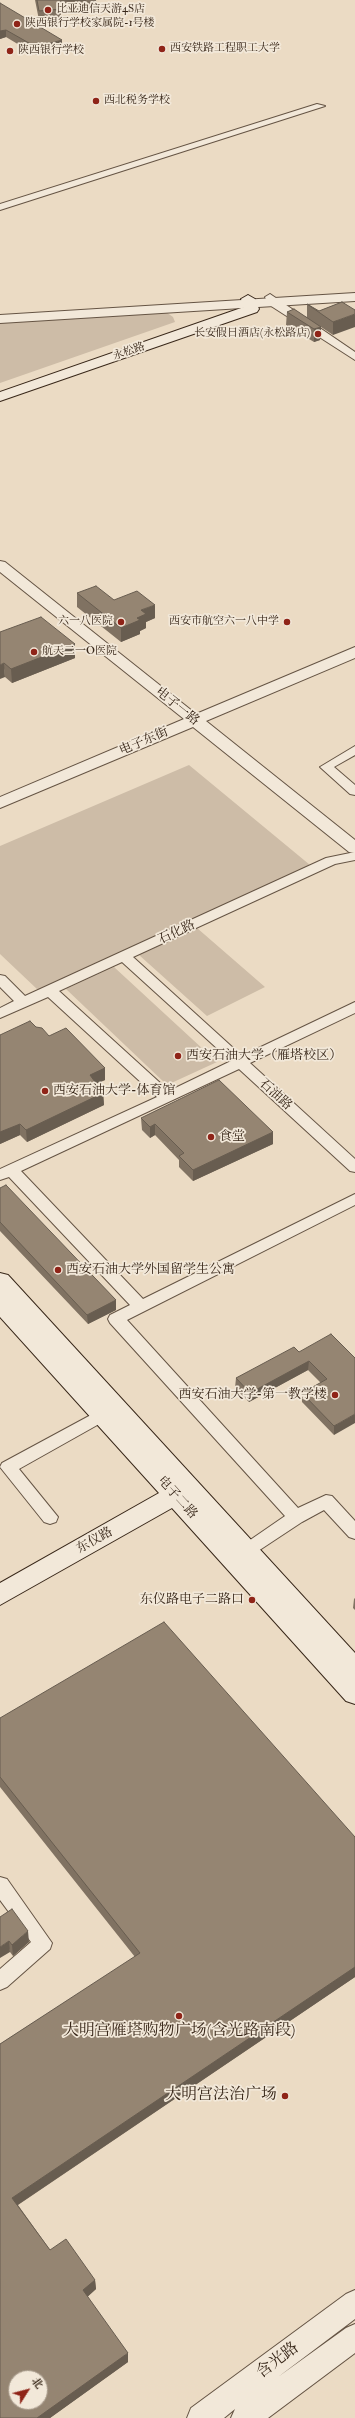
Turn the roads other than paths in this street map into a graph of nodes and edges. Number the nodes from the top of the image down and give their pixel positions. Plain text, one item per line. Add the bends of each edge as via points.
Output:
1 (320, 106) dead end
2 (0, 207) edge
3 (355, 292) edge
4 (355, 296) edge
5 (271, 300) junction
6 (244, 302) junction
7 (0, 319) edge
8 (355, 357) edge
9 (0, 390) edge
10 (0, 397) edge
11 (0, 565) edge
12 (355, 652) edge
13 (194, 720) junction
14 (355, 750) edge
15 (355, 791) edge
16 (0, 803) edge
17 (355, 848) edge
18 (355, 856) edge
19 (125, 957) junction
20 (0, 979) edge
21 (48, 990) junction
22 (23, 1002) junction
23 (355, 1007) edge
24 (0, 1013) edge
25 (239, 1062) junction
26 (167, 1098) junction
27 (355, 1167) edge
28 (5, 1172) edge
29 (355, 1199) edge
30 (0, 1281) edge
31 (0, 1303) edge
32 (141, 1307) junction
33 (102, 1415) junction
34 (178, 1487) junction
35 (50, 1517) dead end
36 (296, 1517) junction
37 (355, 1532) edge
38 (246, 1552) junction
39 (0, 1579) edge
40 (0, 1595) edge
41 (355, 1670) edge
42 (355, 1694) edge
43 (0, 1886) edge
44 (0, 1981) edge
45 (355, 2303) edge
46 (355, 2337) edge
47 (201, 2418) edge
48 (246, 2418) edge

1 - 2 street
3 - 5 street, 永松路
4 - 5 street, 永松路
5 - 6 street, 永松路
5 - 8 street
6 - 7 street
6 - 9 main road, 永松路
6 - 10 main road, 永松路 via 252,309
11 - 13 street, 电子一路
12 - 13 street, 电子东街
13 - 16 street, 电子东街
13 - 17 street, 电子一路
14 - 15 street via 326,768
18 - 19 street, 石化路 via 331,861
19 - 21 street, 石化路
19 - 25 street, 石油路
20 - 22 street
21 - 22 street, 石化路
21 - 26 street
22 - 24 street, 石化路
23 - 25 street
25 - 26 street
25 - 27 street, 石油路
26 - 28 street
28 - 32 street
29 - 32 street
30 - 34 main road, 电子二路
31 - 33 main road, 电子二路
32 - 36 street via 116,1319
33 - 34 main road, 电子二路
33 - 35 street via 8,1467
34 - 38 main road, 电子二路
34 - 39 main road, 东仪路
34 - 40 main road, 东仪路
34 - 42 main road, 电子二路
36 - 37 street via 326,1501
36 - 38 street
38 - 41 main road, 电子二路
43 - 44 street via 43,1943
45 - 47 street, 含光路
46 - 48 street, 含光路

